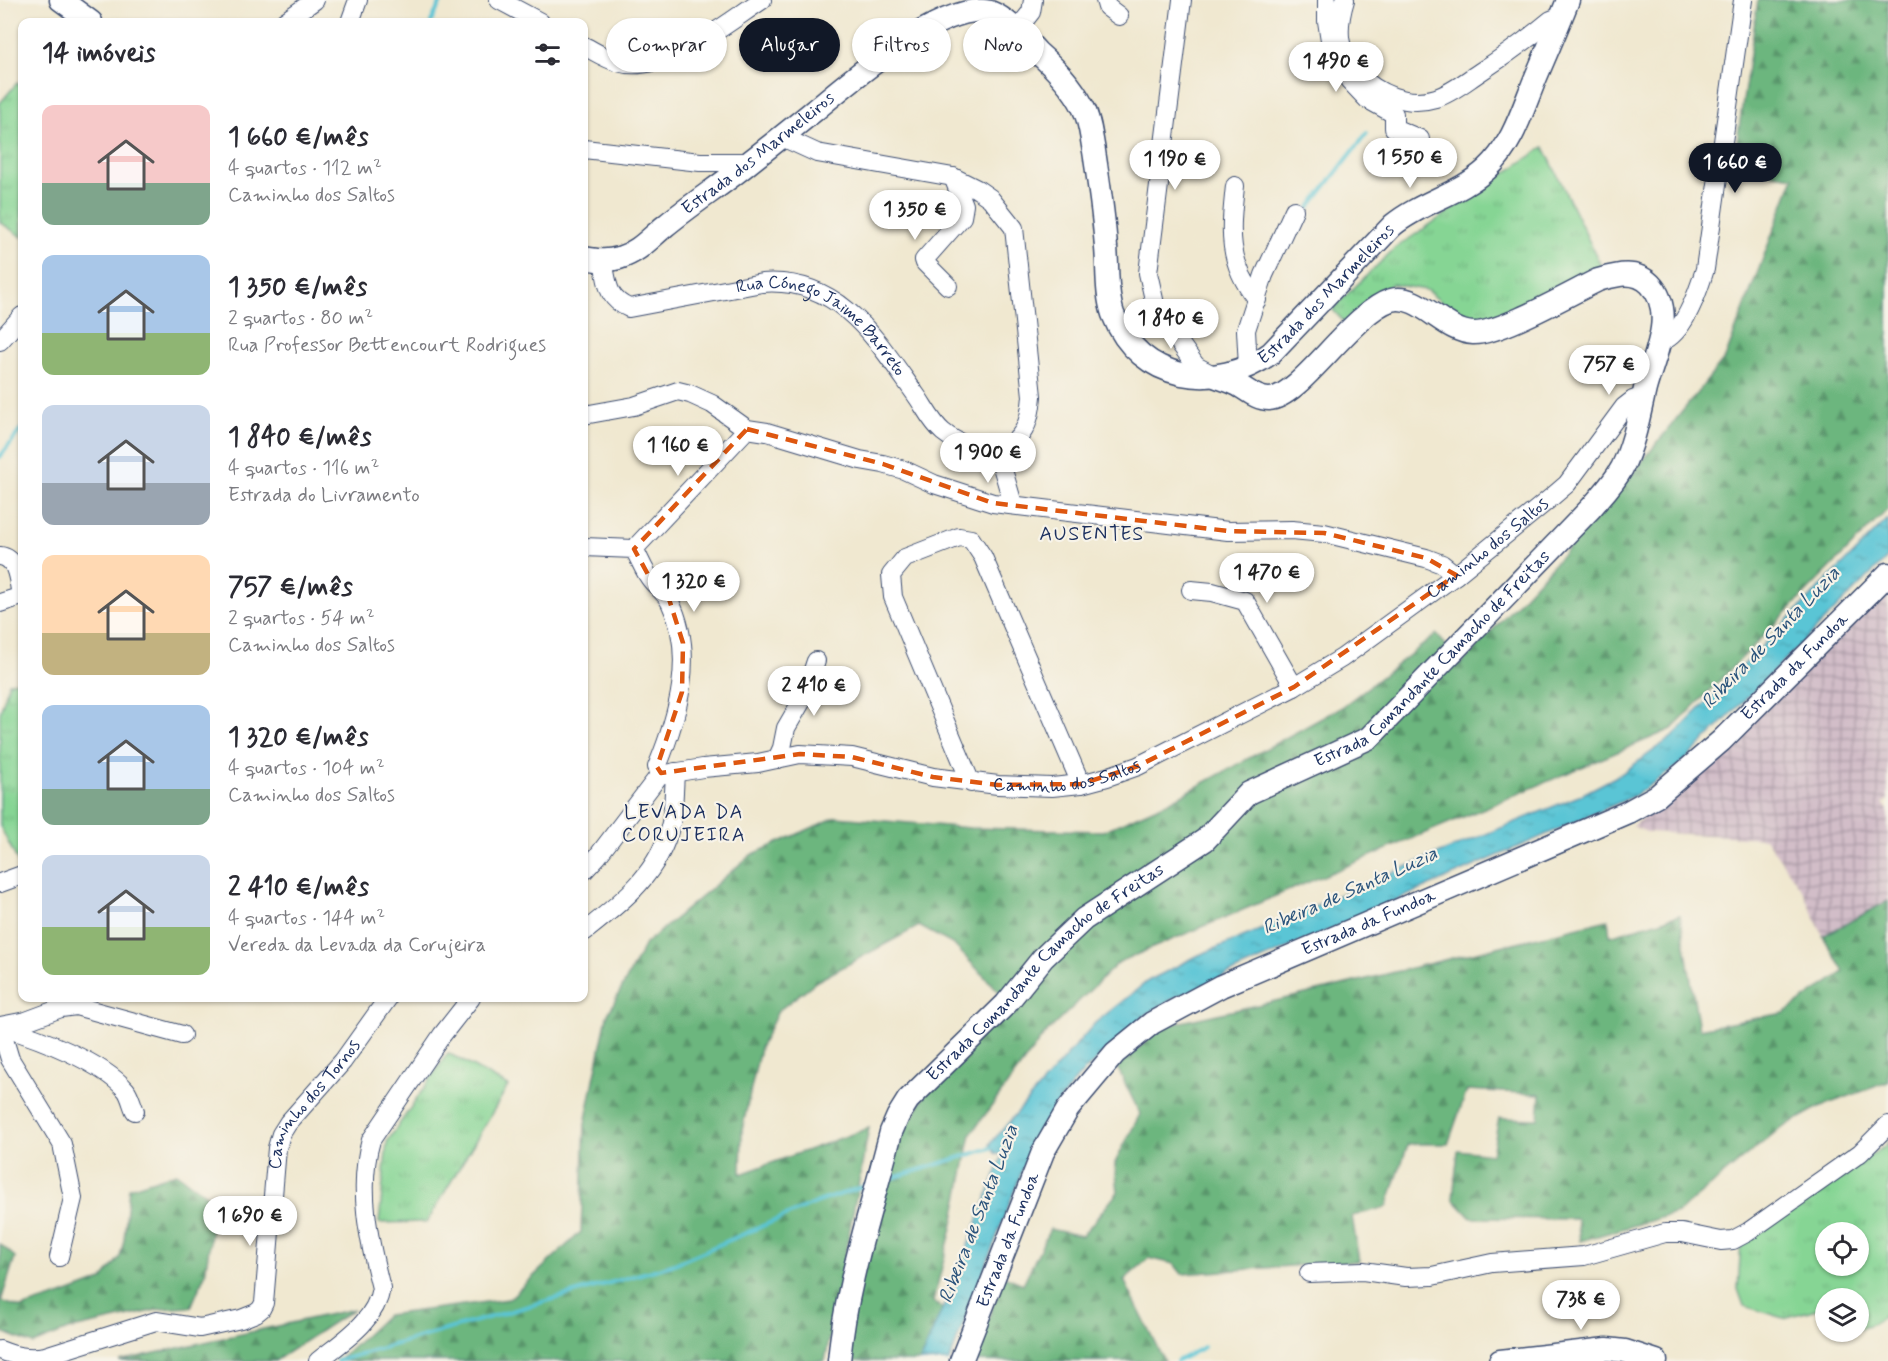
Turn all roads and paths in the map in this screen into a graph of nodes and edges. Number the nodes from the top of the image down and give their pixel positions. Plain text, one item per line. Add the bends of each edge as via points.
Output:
1 (61, 0) edge
2 (315, 0) edge
3 (358, 0) edge
4 (499, 0) edge
5 (762, 0) edge
6 (1033, 0) edge
7 (1105, 0) edge
8 (1182, 0) edge
9 (1327, 0) edge
10 (1345, 0) edge
11 (1743, 0) edge
12 (1565, 8) edge
13 (1119, 16) dead end
14 (86, 18) edge
15 (290, 18) edge
16 (351, 18) edge
17 (533, 18) edge
18 (998, 18) edge
19 (1026, 18) edge
20 (588, 48) edge
21 (1044, 60) edge
22 (1435, 99) junction
23 (1394, 114) junction
24 (782, 137) junction
25 (1420, 139) dead end
26 (588, 149) edge
27 (750, 162) junction
28 (953, 177) junction
29 (1235, 186) dead end
30 (1294, 210) dead end
31 (593, 260) edge
32 (948, 286) dead end
33 (1257, 300) junction
34 (18, 321) edge
35 (0, 341) edge
36 (1658, 342) junction
37 (1248, 367) junction
38 (1215, 376) junction
39 (1644, 396) junction
40 (588, 414) edge
41 (747, 429) junction
42 (998, 453) junction
43 (1013, 504) junction
44 (588, 547) edge
45 (634, 549) junction
46 (0, 556) edge
47 (1888, 574) edge
48 (1456, 575) junction
49 (18, 581) edge
50 (1191, 590) dead end
51 (18, 597) edge
52 (0, 603) edge
53 (816, 661) dead end
54 (1294, 687) junction
55 (777, 759) junction
56 (668, 772) junction
57 (971, 783) junction
58 (1082, 784) junction
59 (588, 867) edge
60 (18, 877) edge
61 (0, 884) edge
62 (588, 929) edge
63 (385, 1002) edge
64 (468, 1002) edge
65 (0, 1026) edge
66 (182, 1035) dead end
67 (135, 1111) dead end
68 (1888, 1125) edge
69 (59, 1257) dead end
70 (1309, 1273) dead end
71 (0, 1350) edge
72 (322, 1358) edge
73 (839, 1361) edge
74 (961, 1361) edge
75 (1500, 1361) edge
76 (1656, 1361) edge

1 - 14 main road
2 - 15 street
3 - 16 street
4 - 17 street
5 - 20 street via 678,55 636,65 617,62
6 - 19 street
7 - 13 street via 1107,7
8 - 38 street via 1148,273 1155,304 1164,321 1196,366
9 - 23 street via 1333,55 1342,71 1367,99
10 - 22 street via 1338,34 1345,58 1354,70 1369,86 1388,95 1411,101
11 - 36 street via 1705,269 1691,307 1668,339
12 - 22 street via 1487,67
12 - 37 main road, Estrada dos Marmeleiros via 1510,138 1487,170 1393,225 1271,353
18 - 24 main road, Estrada dos Marmeleiros via 990,12 973,10 934,23 866,66
21 - 38 main road, Estrada dos Marmeleiros via 1074,91 1090,123 1103,210 1110,300 1124,336 1147,359 1165,370
22 - 23 street via 1418,111
23 - 25 street via 1394,128
24 - 27 main road, Estrada dos Marmeleiros
24 - 28 street via 817,153
26 - 27 street via 700,162
27 - 31 main road, Estrada dos Marmeleiros via 664,226 641,248 621,258
28 - 32 street via 964,205 962,217 924,260
28 - 42 street via 990,198 1014,228 1032,396 1025,430 1011,446
29 - 33 street via 1233,247 1243,283
30 - 33 street, Estrada dos Marmeleiros via 1264,275
31 - 42 street, Rua Cónego Jaime Barreto via 612,297 629,308 781,281 828,297 847,308 864,327 942,431 967,445
33 - 37 street, Estrada dos Marmeleiros via 1246,330
34 - 35 street
36 - 38 main road, Estrada Comandante Camacho de Freitas via 1662,301 1648,282 1630,274 1616,274 1483,332 1457,329 1421,307 1394,299 1375,307 1286,392 1268,399
36 - 39 main road, Estrada Comandante Camacho de Freitas
37 - 38 main road, Estrada dos Marmeleiros
39 - 48 street, Caminho dos Saltos via 1623,407 1567,484
39 - 73 main road, Estrada Comandante Camacho de Freitas via 1623,466 1611,484 1370,738 1249,793 1205,840 1084,919 1043,958 1006,1004 908,1100 891,1132 848,1289
40 - 41 street via 634,406 678,391 712,404
41 - 43 street via 894,467 993,503
41 - 45 street
42 - 43 street
43 - 48 street via 1228,531 1324,534 1426,558
44 - 45 street
45 - 56 street via 651,580 669,599 683,643 682,692 657,767
46 - 49 street via 8,556 13,562
47 - 74 main road, Estrada da Fundoa via 1721,741 1657,796 1628,812 1221,986 1152,1023 1115,1053 1068,1109 1043,1152
48 - 54 street, Caminho dos Saltos via 1342,658
50 - 54 street via 1245,601
51 - 52 street
53 - 55 street via 804,698 786,728
54 - 58 street, Caminho dos Saltos via 1138,766
55 - 56 street, Caminho dos Saltos
55 - 57 street, Caminho dos Saltos via 800,754 852,757
56 - 59 street
56 - 62 street via 671,823 658,858 647,876
57 - 58 street, Caminho dos Saltos via 1052,787
57 - 58 street via 891,585 891,574 905,558 959,537 971,539 983,557
60 - 61 street
63 - 71 street, Caminho dos Tornos via 343,1061 281,1134 261,1309 241,1319 200,1328 156,1321 45,1356 14,1356
64 - 72 street via 371,1140 364,1186 380,1299 365,1322
65 - 66 street via 76,1006
65 - 67 street via 80,1057 126,1090
65 - 69 street via 10,1059 62,1144 73,1198
68 - 70 street via 1860,1153 1733,1240 1665,1233 1584,1256 1501,1262 1432,1276 1364,1271
75 - 76 main road via 1607,1349

